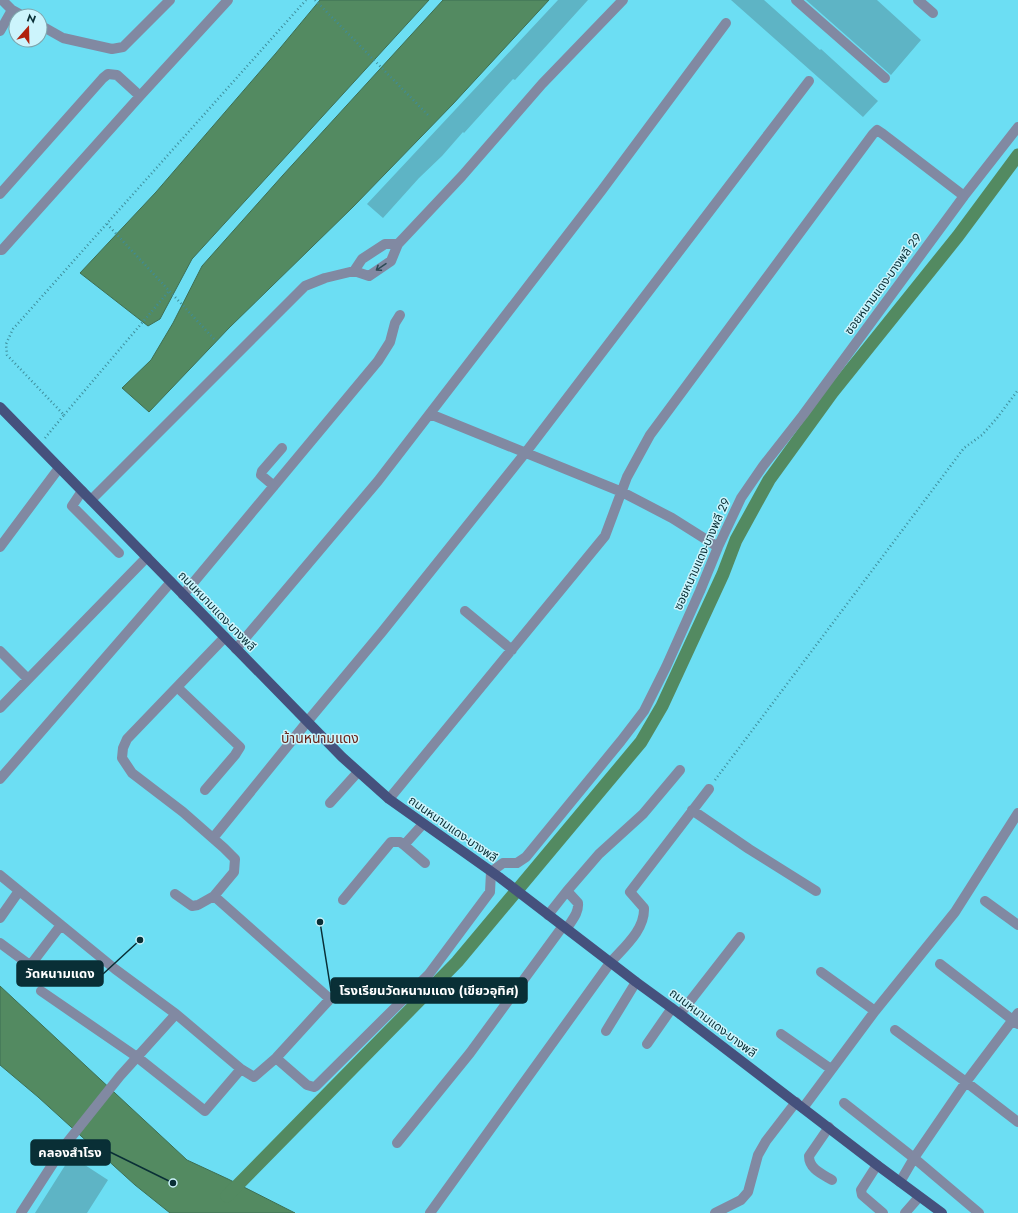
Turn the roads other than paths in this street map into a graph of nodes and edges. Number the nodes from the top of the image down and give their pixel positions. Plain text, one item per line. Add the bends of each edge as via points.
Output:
1 (2, 0) edge
2 (170, 0) edge
3 (228, 0) edge
4 (623, 0) edge
5 (796, 0) edge
6 (918, 0) edge
7 (10, 8) edge
8 (933, 13) dead end
9 (8, 17) edge
10 (726, 23) dead end
11 (48, 30) edge
12 (0, 31) edge
13 (884, 78) dead end
14 (809, 81) dead end
15 (140, 96) junction
16 (1018, 127) edge
17 (0, 194) edge
18 (964, 196) junction
19 (398, 244) junction
20 (0, 250) edge
21 (354, 271) junction
22 (400, 315) dead end
23 (0, 407) edge
24 (430, 414) junction
25 (282, 448) dead end
26 (526, 452) junction
27 (60, 468) junction
28 (274, 486) junction
29 (82, 491) junction
30 (622, 492) junction
31 (91, 500) junction
32 (718, 546) junction
33 (0, 548) edge
34 (119, 553) dead end
35 (147, 558) junction
36 (171, 582) junction
37 (183, 595) junction
38 (466, 611) dead end
39 (225, 637) junction
40 (236, 649) junction
41 (512, 650) junction
42 (0, 651) edge
43 (28, 679) junction
44 (177, 687) junction
45 (0, 708) edge
46 (307, 722) junction
47 (680, 770) dead end
48 (358, 772) junction
49 (0, 779) edge
50 (708, 789) road end
51 (205, 790) dead end
52 (389, 799) junction
53 (330, 803) dead end
54 (692, 810) junction
55 (1018, 813) edge
56 (423, 824) junction
57 (213, 838) junction
58 (404, 845) junction
59 (425, 863) dead end
60 (495, 874) junction
61 (0, 875) edge
62 (19, 891) junction
63 (567, 891) junction
64 (816, 891) dead end
65 (175, 894) dead end
66 (214, 896) junction
67 (343, 900) dead end
68 (985, 901) dead end
69 (548, 915) junction
70 (0, 918) edge
71 (61, 925) junction
72 (1018, 925) edge
73 (565, 927) junction
74 (740, 937) dead end
75 (0, 944) edge
76 (610, 963) junction
77 (940, 964) dead end
78 (821, 972) dead end
79 (636, 982) junction
80 (41, 991) dead end
81 (676, 1011) junction
82 (875, 1011) junction
83 (176, 1014) junction
84 (1016, 1019) edge
85 (895, 1030) dead end
86 (606, 1031) dead end
87 (781, 1034) dead end
88 (647, 1044) dead end
89 (137, 1057) junction
90 (276, 1058) junction
91 (241, 1069) junction
92 (831, 1069) junction
93 (966, 1082) junction
94 (844, 1103) dead end
95 (800, 1105) junction
96 (1018, 1122) edge
97 (829, 1127) junction
98 (396, 1143) dead end
99 (914, 1158) junction
100 (877, 1165) junction
101 (832, 1180) dead end
102 (900, 1182) junction
103 (919, 1197) junction
104 (22, 1213) edge
105 (430, 1213) edge
106 (716, 1213) edge
107 (883, 1213) edge
108 (905, 1213) edge
109 (942, 1213) edge
110 (979, 1213) edge

1 - 7 street
2 - 11 street via 123,47 112,49 63,38
3 - 15 street
4 - 19 street via 542,84 462,176
5 - 13 street
6 - 8 street
9 - 12 street
10 - 24 street
14 - 26 street
15 - 17 street via 117,75 108,74 102,78
15 - 20 street
16 - 18 street, ซอยหนามแดง-บางพลี 29
18 - 30 street via 877,130 650,435 627,477
18 - 32 street, ซอยหนามแดง-บางพลี 29 via 763,466 741,498
19 - 21 street via 385,244 362,259
19 -> 21 street via 391,261 369,276
21 - 31 street via 305,286
22 - 28 street via 390,342 378,361
23 - 27 main road, ถนนหนามแดง-บางพลี
24 - 26 street
24 - 40 street via 378,481
25 - 28 street via 262,471 261,476
26 - 30 street
26 - 46 street
27 - 29 main road, ถนนหนามแดง-บางพลี
27 - 33 street
28 - 37 street
29 - 31 main road, ถนนหนามแดง-บางพลี
29 - 34 street via 72,506
30 - 32 street
30 - 41 street via 605,536
31 - 35 main road, ถนนหนามแดง-บางพลี
32 - 60 street, ซอยหนามแดง-บางพลี 29 via 676,646 644,710 526,857 517,863 503,863
35 - 36 main road, ถนนหนามแดง-บางพลี
35 - 43 street
36 - 37 main road, ถนนหนามแดง-บางพลี
36 - 49 street
37 - 39 main road, ถนนหนามแดง-บางพลี
38 - 41 street
39 - 40 main road, ถนนหนามแดง-บางพลี
39 - 44 street
40 - 46 main road, ถนนหนามแดง-บางพลี
41 - 52 street
42 - 43 street
43 - 45 street
44 - 51 street via 240,748
44 - 57 street via 127,739 122,758 132,773
46 - 48 main road, ถนนหนามแดง-บางพลี
46 - 57 street
47 - 63 street via 643,814 606,847
48 - 52 main road, ถนนหนามแดง-บางพลี
48 - 53 street
50 - 54 street
52 - 56 main road, ถนนหนามแดง-บางพลี
54 - 64 street
54 - 76 street via 630,892 644,908 644,916 640,926
55 - 82 street via 955,912
56 - 58 street
56 - 60 main road, ถนนหนามแดง-บางพลี
57 - 66 street via 235,860 234,872
58 - 59 street
58 - 67 street via 400,842 391,842
60 - 69 main road, ถนนหนามแดง-บางพลี
60 - 90 street via 490,892 429,974 316,1086 307,1085
61 - 62 street
62 - 70 street
62 - 71 street
63 - 69 street
63 - 73 street via 578,903 578,912
65 - 66 street via 192,906
66 - 90 street via 330,999
68 - 72 street
69 - 73 main road, ถนนหนามแดง-บางพลี
71 - 75 street via 32,963 27,963
71 - 83 street
73 - 76 main road, ถนนหนามแดง-บางพลี
73 - 98 street via 470,1053
74 - 81 street
76 - 79 main road, ถนนหนามแดง-บางพลี
76 - 105 street
77 - 84 street
78 - 82 street
79 - 81 main road, ถนนหนามแดง-บางพลี
79 - 86 street
80 - 89 street
81 - 88 street
81 - 95 main road, ถนนหนามแดง-บางพลี
82 - 92 street
83 - 89 street
83 - 91 street
84 - 93 street
85 - 93 street
87 - 92 street
89 - 91 street via 205,1111
89 - 104 street via 65,1146
90 - 91 street via 254,1077
92 - 95 street
93 - 96 street
93 - 99 street
94 - 99 street
95 - 97 main road, ถนนหนามแดง-บางพลี
95 - 106 street via 766,1142 758,1155 748,1192 741,1200
97 - 100 main road, ถนนหนามแดง-บางพลี
97 - 101 street via 809,1156 809,1162 812,1167
99 - 102 street
99 - 110 street
100 - 102 main road, ถนนหนามแดง-บางพลี
100 - 107 street via 861,1193
102 - 103 main road, ถนนหนามแดง-บางพลี
103 - 108 street
103 - 109 main road, ถนนหนามแดง-บางพลี

